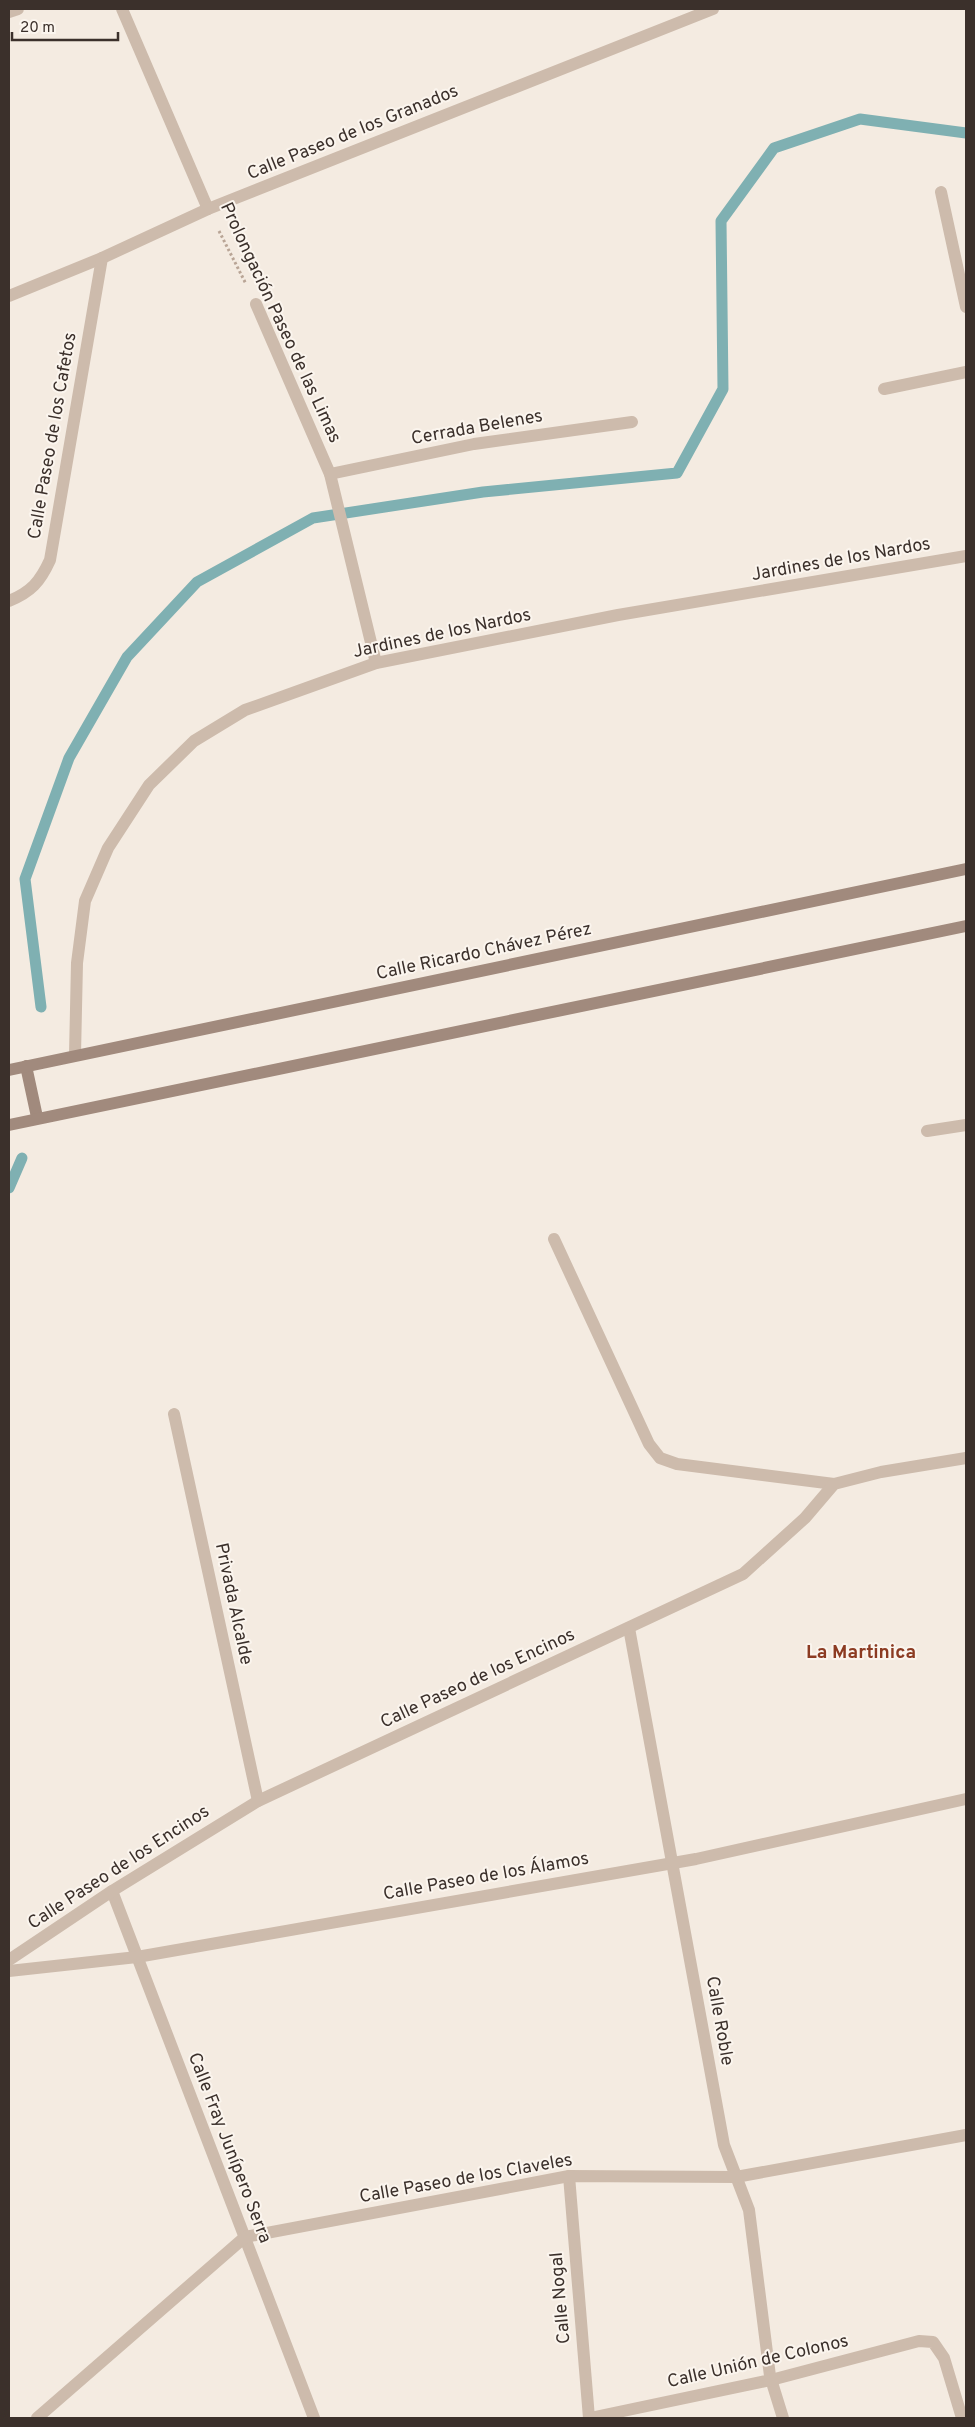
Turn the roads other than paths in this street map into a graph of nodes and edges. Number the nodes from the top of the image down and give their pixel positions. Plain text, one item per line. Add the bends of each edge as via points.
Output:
1 (18, 9) edge
2 (122, 9) edge
3 (714, 9) edge
4 (9, 12) edge
5 (941, 192) dead end
6 (208, 209) junction
7 (102, 258) junction
8 (9, 296) edge
9 (256, 304) road end
10 (966, 307) edge
11 (966, 372) edge
12 (884, 389) dead end
13 (632, 422) dead end
14 (330, 474) junction
15 (966, 556) edge
16 (9, 601) edge
17 (376, 663) junction
18 (966, 869) edge
19 (966, 926) edge
20 (76, 1055) junction
21 (26, 1066) junction
22 (9, 1070) edge
23 (37, 1118) junction
24 (9, 1125) edge
25 (966, 1125) edge
26 (927, 1131) dead end
27 (554, 1240) dead end
28 (174, 1414) dead end
29 (966, 1458) edge
30 (834, 1484) junction
31 (629, 1628) junction
32 (966, 1799) edge
33 (258, 1801) junction
34 (672, 1862) junction
35 (112, 1891) junction
36 (136, 1957) junction
37 (9, 1960) edge
38 (9, 1971) edge
39 (966, 2135) edge
40 (569, 2176) junction
41 (736, 2177) junction
42 (245, 2237) junction
43 (771, 2380) junction
44 (37, 2418) edge
45 (314, 2418) edge
46 (590, 2418) edge
47 (783, 2418) edge
48 (962, 2418) edge

1 - 4 street
2 - 6 street, Prolongación Paseo de las Limas
3 - 6 street, Calle Paseo de los Granados
5 - 10 street
6 - 7 street, Calle Paseo de los Granados
7 - 8 street, Calle Paseo de los Granados
7 - 16 street, Calle Paseo de los Cafetos via 50,560 42,579 24,595
9 - 14 street, Prolongación Paseo de las Limas
11 - 12 street
13 - 14 street, Cerrada Belenes via 474,444
14 - 17 street, Prolongación Paseo de las Limas
15 - 17 street, Jardines de los Nardos via 618,615
17 - 20 street, Jardines de los Nardos via 245,710 194,741 149,784 108,848 86,901 77,963
18 - 20 main road, Calle Ricardo Chávez Pérez
19 - 23 main road
20 - 21 main road, Calle Ricardo Chávez Pérez
21 - 22 main road, Calle Ricardo Chávez Pérez
21 - 23 main road
23 - 24 main road
25 - 26 street
27 - 30 street via 649,1444 660,1458 677,1464
28 - 33 street, Privada Alcalde
29 - 30 street via 881,1472
30 - 31 street, Calle Paseo de los Encinos via 805,1518 743,1574
31 - 33 street, Calle Paseo de los Encinos
31 - 34 street, Calle Roble
32 - 34 street, Calle Paseo de los Álamos
33 - 35 street, Calle Paseo de los Encinos
34 - 36 street, Calle Paseo de los Álamos
34 - 41 street, Calle Roble via 724,2145
35 - 36 street, Calle Fray Junípero Serra
35 - 37 street, Calle Paseo de los Encinos
36 - 38 street, Calle Paseo de los Álamos
36 - 42 street, Calle Fray Junípero Serra
39 - 41 street, Calle Paseo de los Claveles
40 - 41 street, Calle Paseo de los Claveles
40 - 42 street, Calle Paseo de los Claveles
40 - 46 street, Calle Nogal
41 - 43 street, Calle Roble via 749,2210
42 - 44 street
42 - 45 street, Calle Fray Junípero Serra
43 - 46 street, Calle Unión de Colonos
43 - 47 street, Calle Roble
43 - 48 street, Calle Unión de Colonos via 919,2341 934,2342 944,2358

